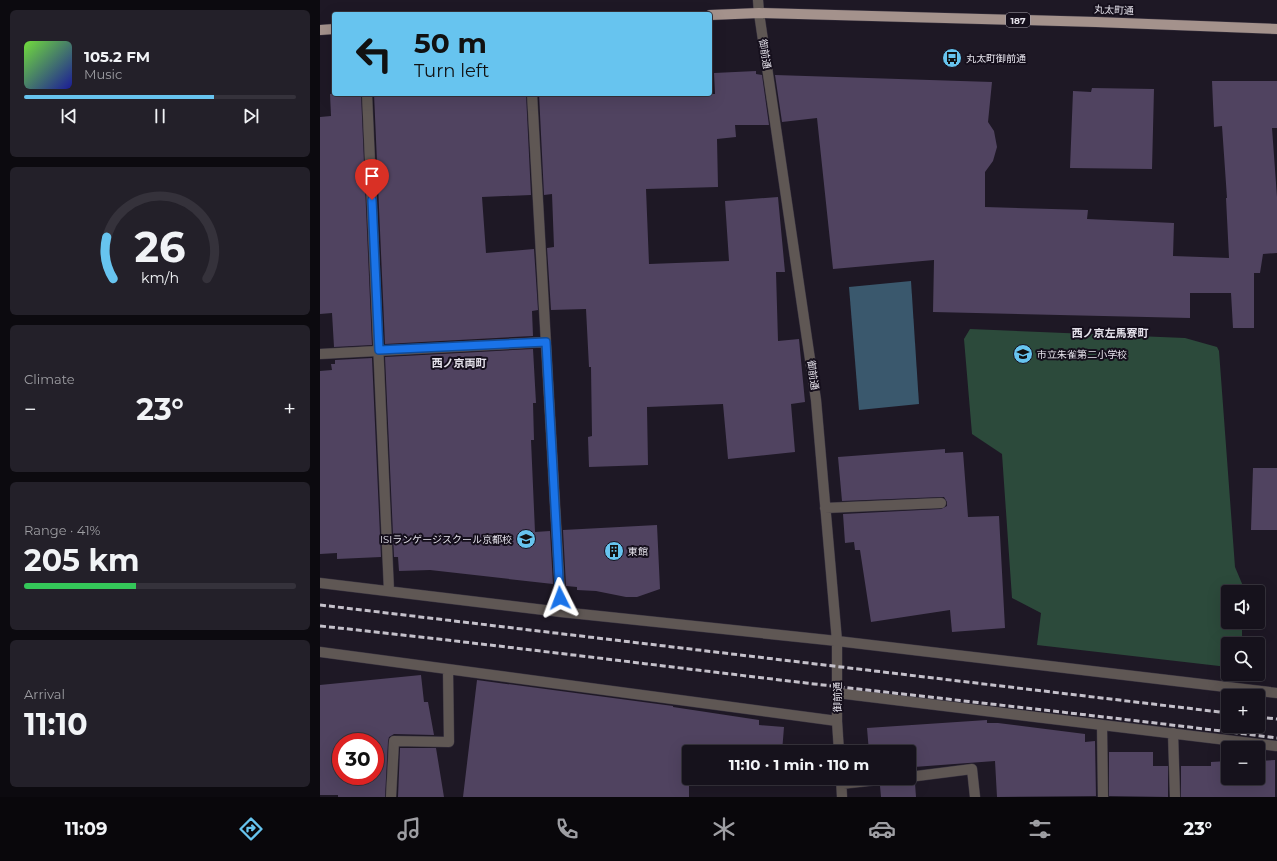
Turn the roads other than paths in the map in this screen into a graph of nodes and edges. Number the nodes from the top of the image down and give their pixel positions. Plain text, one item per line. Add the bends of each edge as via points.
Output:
1 (758, 0) edge
2 (759, 13) junction
3 (712, 15) edge
4 (332, 29) edge
5 (1277, 29) edge
6 (320, 30) edge
7 (367, 96) edge
8 (532, 96) edge
9 (546, 342) junction
10 (379, 350) junction
11 (320, 354) edge
12 (941, 503) dead end
13 (826, 508) junction
14 (320, 583) edge
15 (389, 591) junction
16 (561, 612) junction
17 (837, 641) junction
18 (320, 652) edge
19 (448, 669) junction
20 (1277, 693) edge
21 (837, 694) junction
22 (837, 721) junction
23 (1102, 725) junction
24 (1173, 733) junction
25 (839, 745) edge
26 (1276, 746) edge
27 (916, 775) edge
28 (841, 785) edge
29 (391, 797) edge
30 (842, 797) edge
31 (975, 797) edge
32 (1103, 797) edge
33 (1175, 797) edge

1 - 2 street, 御前通
2 - 3 main road, 丸太町通 / 187
2 - 5 main road, 丸太町通 / 187
2 - 13 street, 御前通 via 816,400
4 - 6 main road
7 - 10 street
8 - 9 street
9 - 10 street
9 - 16 street
10 - 11 street
10 - 15 street
12 - 13 street
13 - 17 street, 御前通
14 - 15 street
15 - 16 street
16 - 17 street
17 - 20 street
17 - 21 street, 御前通
18 - 19 street
19 - 22 street
19 - 29 street via 449,742 394,741
21 - 22 street, 御前通
21 - 23 street
22 - 25 street, 御前通
23 - 24 street
23 - 32 street
24 - 26 street
24 - 33 street
27 - 31 street via 972,769
28 - 30 street

